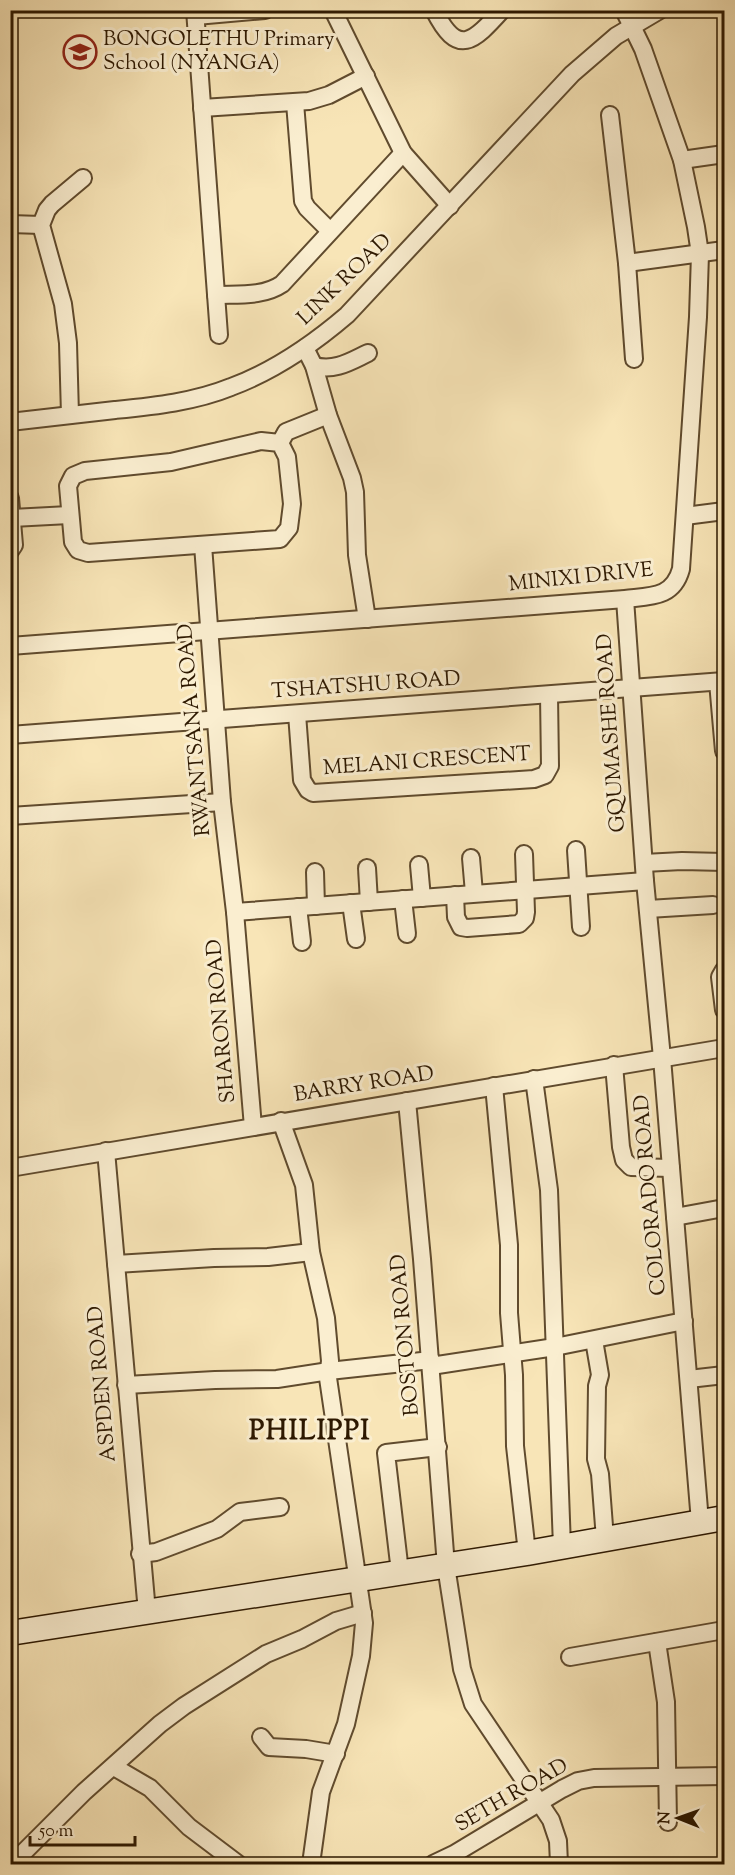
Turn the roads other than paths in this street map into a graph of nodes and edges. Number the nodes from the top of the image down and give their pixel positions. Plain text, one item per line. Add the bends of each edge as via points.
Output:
1 (265, 10) edge
2 (333, 10) edge
3 (434, 10) edge
4 (502, 10) edge
5 (624, 10) edge
6 (660, 10) edge
7 (196, 13) edge
8 (632, 26) junction
9 (366, 76) junction
10 (295, 103) junction
11 (202, 108) junction
12 (610, 115) dead end
13 (403, 153) junction
14 (724, 154) edge
15 (682, 160) junction
16 (83, 178) dead end
17 (450, 206) junction
18 (10, 224) edge
19 (41, 225) junction
20 (330, 231) junction
21 (724, 250) edge
22 (700, 254) junction
23 (627, 263) junction
24 (216, 295) junction
25 (219, 335) dead end
26 (305, 348) junction
27 (368, 353) dead end
28 (634, 359) dead end
29 (315, 366) junction
30 (70, 415) junction
31 (328, 415) junction
32 (10, 422) edge
33 (280, 443) junction
34 (10, 498) edge
35 (724, 511) edge
36 (69, 515) junction
37 (685, 516) junction
38 (12, 518) junction
39 (203, 545) junction
40 (10, 551) edge
41 (625, 599) junction
42 (367, 619) junction
43 (209, 630) junction
44 (10, 646) edge
45 (721, 681) edge
46 (633, 688) junction
47 (549, 694) junction
48 (297, 714) junction
49 (215, 719) junction
50 (10, 735) edge
51 (724, 751) edge
52 (222, 802) junction
53 (10, 816) edge
54 (576, 850) dead end
55 (524, 854) dead end
56 (471, 858) dead end
57 (724, 862) edge
58 (644, 863) junction
59 (419, 865) dead end
60 (367, 868) dead end
61 (315, 872) dead end
62 (645, 881) junction
63 (578, 886) junction
64 (525, 890) junction
65 (474, 893) junction
66 (455, 895) junction
67 (422, 897) junction
68 (403, 899) junction
69 (369, 902) junction
70 (351, 903) junction
71 (713, 905) dead end
72 (316, 906) junction
73 (298, 907) junction
74 (648, 909) junction
75 (235, 912) junction
76 (580, 927) dead end
77 (407, 934) dead end
78 (356, 939) dead end
79 (302, 942) dead end
80 (724, 970) edge
81 (724, 1010) edge
82 (724, 1048) edge
83 (662, 1058) junction
84 (614, 1065) junction
85 (534, 1079) junction
86 (494, 1086) junction
87 (407, 1101) junction
88 (281, 1121) junction
89 (253, 1127) junction
90 (106, 1151) junction
91 (10, 1168) edge
92 (671, 1168) junction
93 (724, 1208) edge
94 (675, 1217) junction
95 (311, 1252) junction
96 (116, 1264) junction
97 (684, 1321) junction
98 (594, 1340) junction
99 (555, 1347) junction
100 (512, 1353) junction
101 (431, 1363) junction
102 (329, 1371) junction
103 (724, 1375) edge
104 (689, 1379) junction
105 (126, 1385) junction
106 (438, 1447) junction
107 (280, 1507) dead end
108 (724, 1518) edge
109 (700, 1522) junction
110 (605, 1539) junction
111 (562, 1547) junction
112 (526, 1553) junction
113 (140, 1554) junction
114 (446, 1566) junction
115 (399, 1572) junction
116 (356, 1579) junction
117 (147, 1612) junction
118 (363, 1613) junction
119 (724, 1630) edge
120 (10, 1633) edge
121 (657, 1642) junction
122 (570, 1657) dead end
123 (261, 1737) dead end
124 (336, 1754) junction
125 (114, 1767) junction
126 (724, 1776) edge
127 (667, 1777) junction
128 (539, 1803) junction
129 (668, 1822) dead end
130 (456, 1859) edge
131 (12, 1864) edge
132 (238, 1864) edge
133 (311, 1864) edge
134 (433, 1864) edge
135 (559, 1864) edge

1 - 7 street
2 - 9 street
3 - 4 street via 445,32 467,40 476,37
5 - 8 street, MINIXI DRIVE
6 - 8 street, LINK ROAD
7 - 11 street
8 - 15 street, MINIXI DRIVE
8 - 17 street, LINK ROAD via 572,74
9 - 10 street via 329,95
9 - 13 street
10 - 11 street
10 - 20 street via 303,201
11 - 24 street
12 - 23 street
13 - 17 street
13 - 20 street
14 - 15 street
15 - 22 street, MINIXI DRIVE
16 - 19 street via 52,204
17 - 26 street, LINK ROAD via 347,315
18 - 19 street
19 - 30 street via 63,304
20 - 24 street via 276,288
21 - 22 street
22 - 23 street
22 - 37 street, MINIXI DRIVE
23 - 28 street
24 - 25 street
26 - 29 street
26 - 30 street, LINK ROAD via 262,374 190,400
27 - 29 street via 328,369
29 - 31 street
30 - 32 street, LINK ROAD
31 - 33 street via 286,432
31 - 42 street via 355,492 357,555
33 - 36 street via 261,441 171,462 85,471 73,476 68,486
33 - 39 street via 287,457 292,504 290,528 279,539
34 - 38 street
35 - 37 street
36 - 38 street
36 - 39 street via 73,542 78,550 88,553
37 - 41 street, MINIXI DRIVE via 678,581 662,593
38 - 40 street via 14,545
39 - 43 street, RWANTSANA ROAD
41 - 42 street, MINIXI DRIVE
41 - 46 street, GQUMASHE ROAD
42 - 43 street, MINIXI DRIVE
43 - 44 street, MINIXI DRIVE
43 - 49 street, RWANTSANA ROAD
45 - 46 street, TSHATSHU ROAD
45 - 51 street
46 - 47 street, TSHATSHU ROAD
46 - 58 street, GQUMASHE ROAD
47 - 48 street, TSHATSHU ROAD
47 - 48 street, MELANI CRESCENT via 550,766 545,775 534,779 313,793 302,780
48 - 49 street, TSHATSHU ROAD
49 - 50 street, TSHATSHU ROAD
49 - 52 street, RWANTSANA ROAD
52 - 53 street
52 - 75 street, RWANTSANA ROAD
54 - 63 street
55 - 64 street
56 - 65 street
57 - 58 street
58 - 62 street, COLORADO ROAD
59 - 67 street
60 - 69 street
61 - 72 street
62 - 63 street
62 - 74 street, COLORADO ROAD
63 - 64 street
63 - 76 street
64 - 65 street
64 - 66 street via 525,918 515,926 462,927 456,917
65 - 66 street
66 - 67 street
67 - 68 street
68 - 69 street
68 - 77 street
69 - 70 street
70 - 72 street
70 - 78 street
71 - 74 street
72 - 73 street
73 - 75 street
73 - 79 street
74 - 83 street, COLORADO ROAD
75 - 89 street, SHARON ROAD
80 - 81 street via 720,977
82 - 83 street, BARRY ROAD
83 - 84 street, BARRY ROAD
83 - 92 street, COLORADO ROAD
84 - 85 street, BARRY ROAD
84 - 92 street via 624,1160 631,1167
85 - 86 street, BARRY ROAD
85 - 99 street via 549,1190
86 - 87 street, BARRY ROAD
86 - 100 street via 509,1245
87 - 88 street, BARRY ROAD
87 - 101 street, BOSTON ROAD
88 - 89 street, BARRY ROAD
88 - 95 street via 304,1185
89 - 90 street, BARRY ROAD
90 - 91 street, BARRY ROAD
90 - 96 street, ASPDEN ROAD
92 - 94 street, COLORADO ROAD
93 - 94 street
94 - 97 street, COLORADO ROAD
95 - 96 street
95 - 102 street via 326,1318
96 - 105 street, ASPDEN ROAD
97 - 98 street
97 - 104 street, COLORADO ROAD
98 - 99 street
98 - 110 street via 600,1375 596,1459
99 - 100 street
99 - 111 street
100 - 101 street
100 - 112 street via 516,1468
101 - 102 street
101 - 106 street, BOSTON ROAD
102 - 105 street via 277,1379
102 - 116 street
103 - 104 street
104 - 109 street, COLORADO ROAD
105 - 113 street, ASPDEN ROAD
106 - 114 street, BOSTON ROAD
106 - 115 street via 386,1453
107 - 113 street via 240,1512 217,1529 156,1552
108 - 109 street
109 - 110 street
110 - 111 street
111 - 112 street
112 - 114 street
113 - 117 street, ASPDEN ROAD
114 - 115 street
114 - 128 street, BOSTON ROAD via 466,1686 473,1704
115 - 116 street
116 - 117 street
116 - 118 street
117 - 120 street
118 - 124 street via 362,1656
118 - 125 street via 336,1621 243,1667 170,1716
119 - 121 street
121 - 122 street
121 - 127 street via 666,1702
123 - 124 street via 269,1747
124 - 133 street via 321,1792
125 - 131 street via 78,1797
125 - 132 street via 150,1788 189,1827
126 - 127 street, SETH ROAD
127 - 128 street, SETH ROAD via 586,1779
127 - 129 street
128 - 130 street, SETH ROAD
128 - 135 street, BOSTON ROAD via 556,1831
130 - 134 street, SETH ROAD

